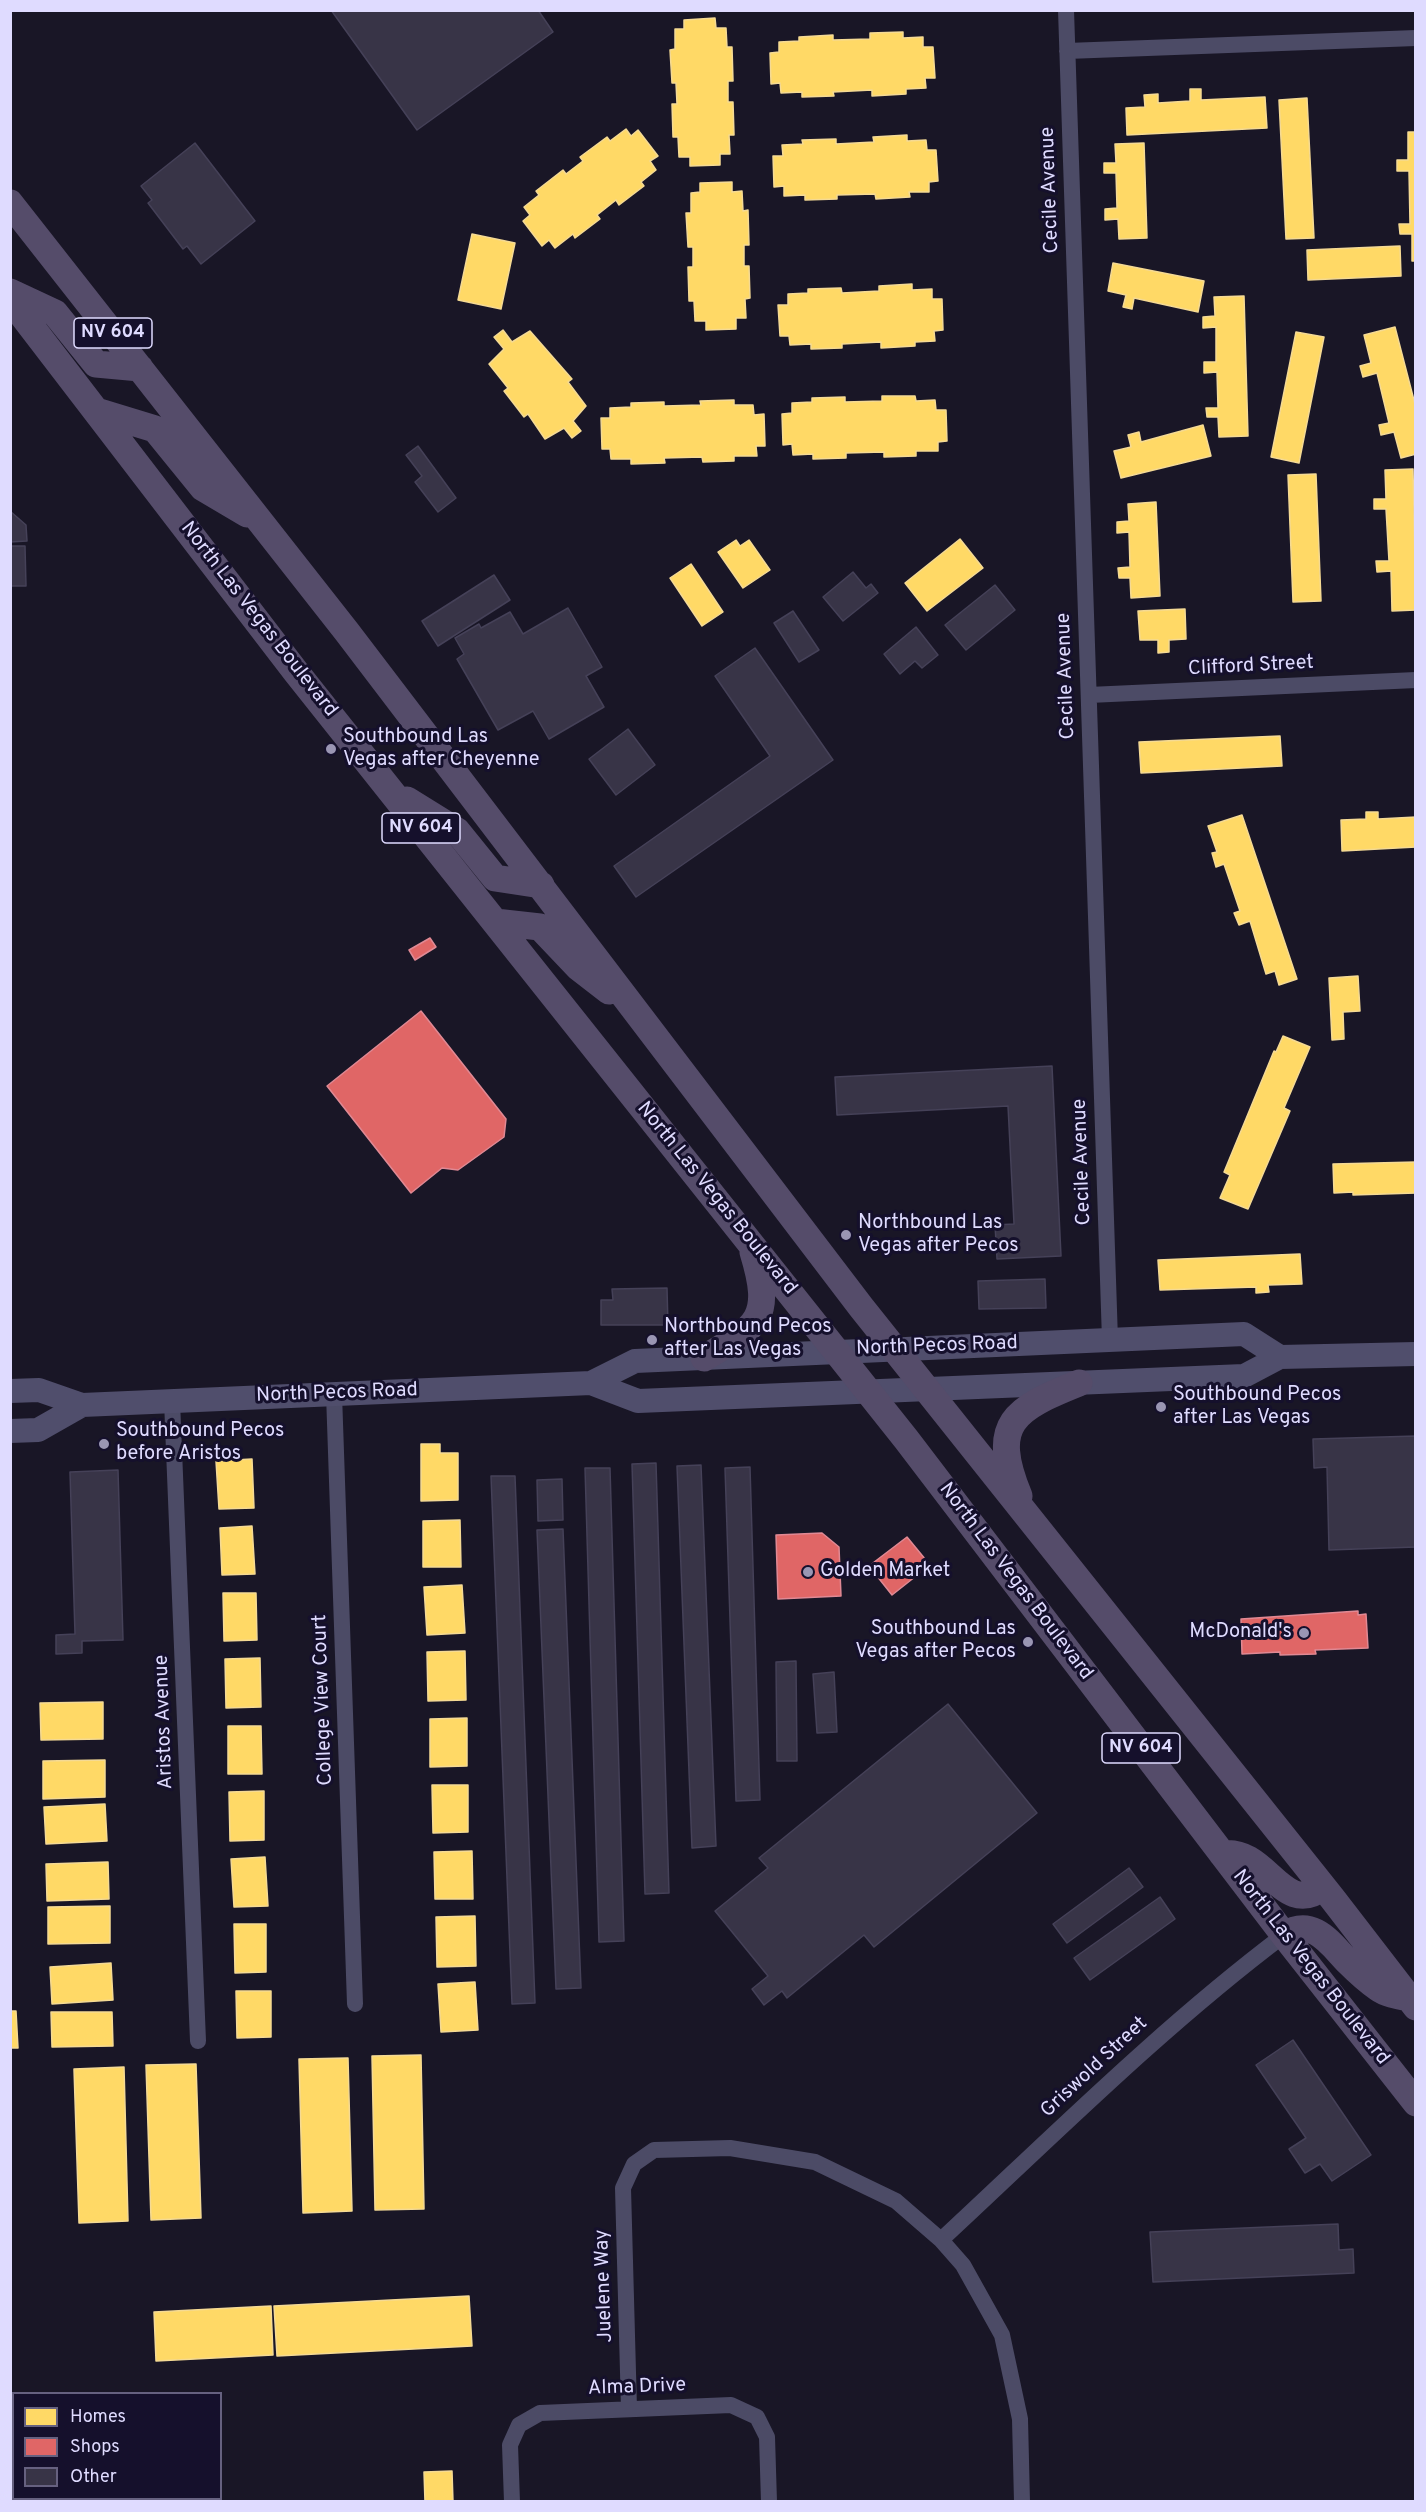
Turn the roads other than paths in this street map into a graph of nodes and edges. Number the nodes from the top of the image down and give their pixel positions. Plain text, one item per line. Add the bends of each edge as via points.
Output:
1 (1066, 10) edge
2 (1416, 38) edge
3 (1067, 51) junction
4 (10, 203) edge
5 (10, 292) edge
6 (10, 299) edge
7 (140, 368) junction
8 (96, 411) junction
9 (261, 522) junction
10 (1416, 680) edge
11 (1089, 695) junction
12 (391, 790) junction
13 (540, 885) junction
14 (495, 922) junction
15 (638, 1014) junction
16 (749, 1240) junction
17 (1110, 1340) junction
18 (894, 1349) junction
19 (837, 1352) junction
20 (1416, 1354) edge
21 (1280, 1357) junction
22 (704, 1358) junction
23 (591, 1383) junction
24 (1079, 1383) junction
25 (926, 1390) junction
26 (10, 1391) edge
27 (869, 1392) junction
28 (334, 1394) junction
29 (172, 1401) junction
30 (82, 1406) junction
31 (10, 1431) edge
32 (1027, 1517) junction
33 (1222, 1854) junction
34 (1323, 1887) junction
35 (1284, 1935) junction
36 (1412, 2002) edge
37 (356, 2004) dead end
38 (198, 2041) dead end
39 (1416, 2103) edge
40 (941, 2240) junction
41 (629, 2409) junction
42 (512, 2502) edge
43 (769, 2502) edge
44 (1022, 2502) edge

1 - 3 street, Cecile Avenue
2 - 3 street
3 - 11 street, Cecile Avenue
4 - 7 main road, NV 604
5 - 7 main road via 55,313 96,364
6 - 8 main road, North Las Vegas Boulevard / NV 604
7 - 9 main road, NV 604
8 - 9 main road via 154,429 203,488
8 - 12 main road, North Las Vegas Boulevard / NV 604
9 - 13 main road, NV 604
10 - 11 street, Clifford Street
11 - 17 street, Cecile Avenue
12 - 13 main road via 457,831 495,878
12 - 14 main road, North Las Vegas Boulevard / NV 604
13 - 15 main road, NV 604
14 - 15 main road via 540,927 578,967
14 - 16 main road, North Las Vegas Boulevard / NV 604
15 - 18 main road, NV 604
16 - 19 main road, North Las Vegas Boulevard / NV 604
16 - 22 main road via 761,1281 758,1315 747,1332
17 - 18 main road, North Pecos Road
17 - 21 main road, North Pecos Road via 1244,1334
18 - 19 main road, North Pecos Road
18 - 25 main road, NV 604
19 - 22 main road, North Pecos Road
19 - 27 main road, North Las Vegas Boulevard / NV 604
20 - 21 main road, North Pecos Road
21 - 24 main road, North Pecos Road via 1244,1376
22 - 23 main road, North Pecos Road via 635,1361
23 - 27 main road, North Pecos Road via 638,1401
23 - 28 main road, North Pecos Road
24 - 25 main road, North Pecos Road
24 - 32 main road via 1032,1402 1014,1417 1007,1432 1013,1481
25 - 27 main road, North Pecos Road
25 - 32 main road, NV 604
26 - 30 main road, North Pecos Road via 39,1390
27 - 33 main road, North Las Vegas Boulevard / NV 604
28 - 29 main road, North Pecos Road
28 - 37 street, College View Court
29 - 30 main road, North Pecos Road
29 - 38 street, Aristos Avenue
30 - 31 main road, North Pecos Road via 38,1430
32 - 34 main road, NV 604
33 - 34 main road via 1234,1852 1254,1860 1290,1893 1309,1895
33 - 35 main road, North Las Vegas Boulevard / NV 604
34 - 36 main road, NV 604
35 - 36 main road via 1293,1930 1311,1930 1337,1948 1380,1990
35 - 39 main road, North Las Vegas Boulevard / NV 604
35 - 40 street, Griswold Street via 1178,2021
40 - 41 street, Juelene Way via 896,2201 815,2162 730,2148 654,2150 634,2164 623,2188
40 - 44 street via 963,2265 1002,2335 1020,2419
41 - 42 street, Alma Drive via 540,2413 519,2425 510,2445
41 - 43 street, Alma Drive via 731,2405 757,2417 767,2437

